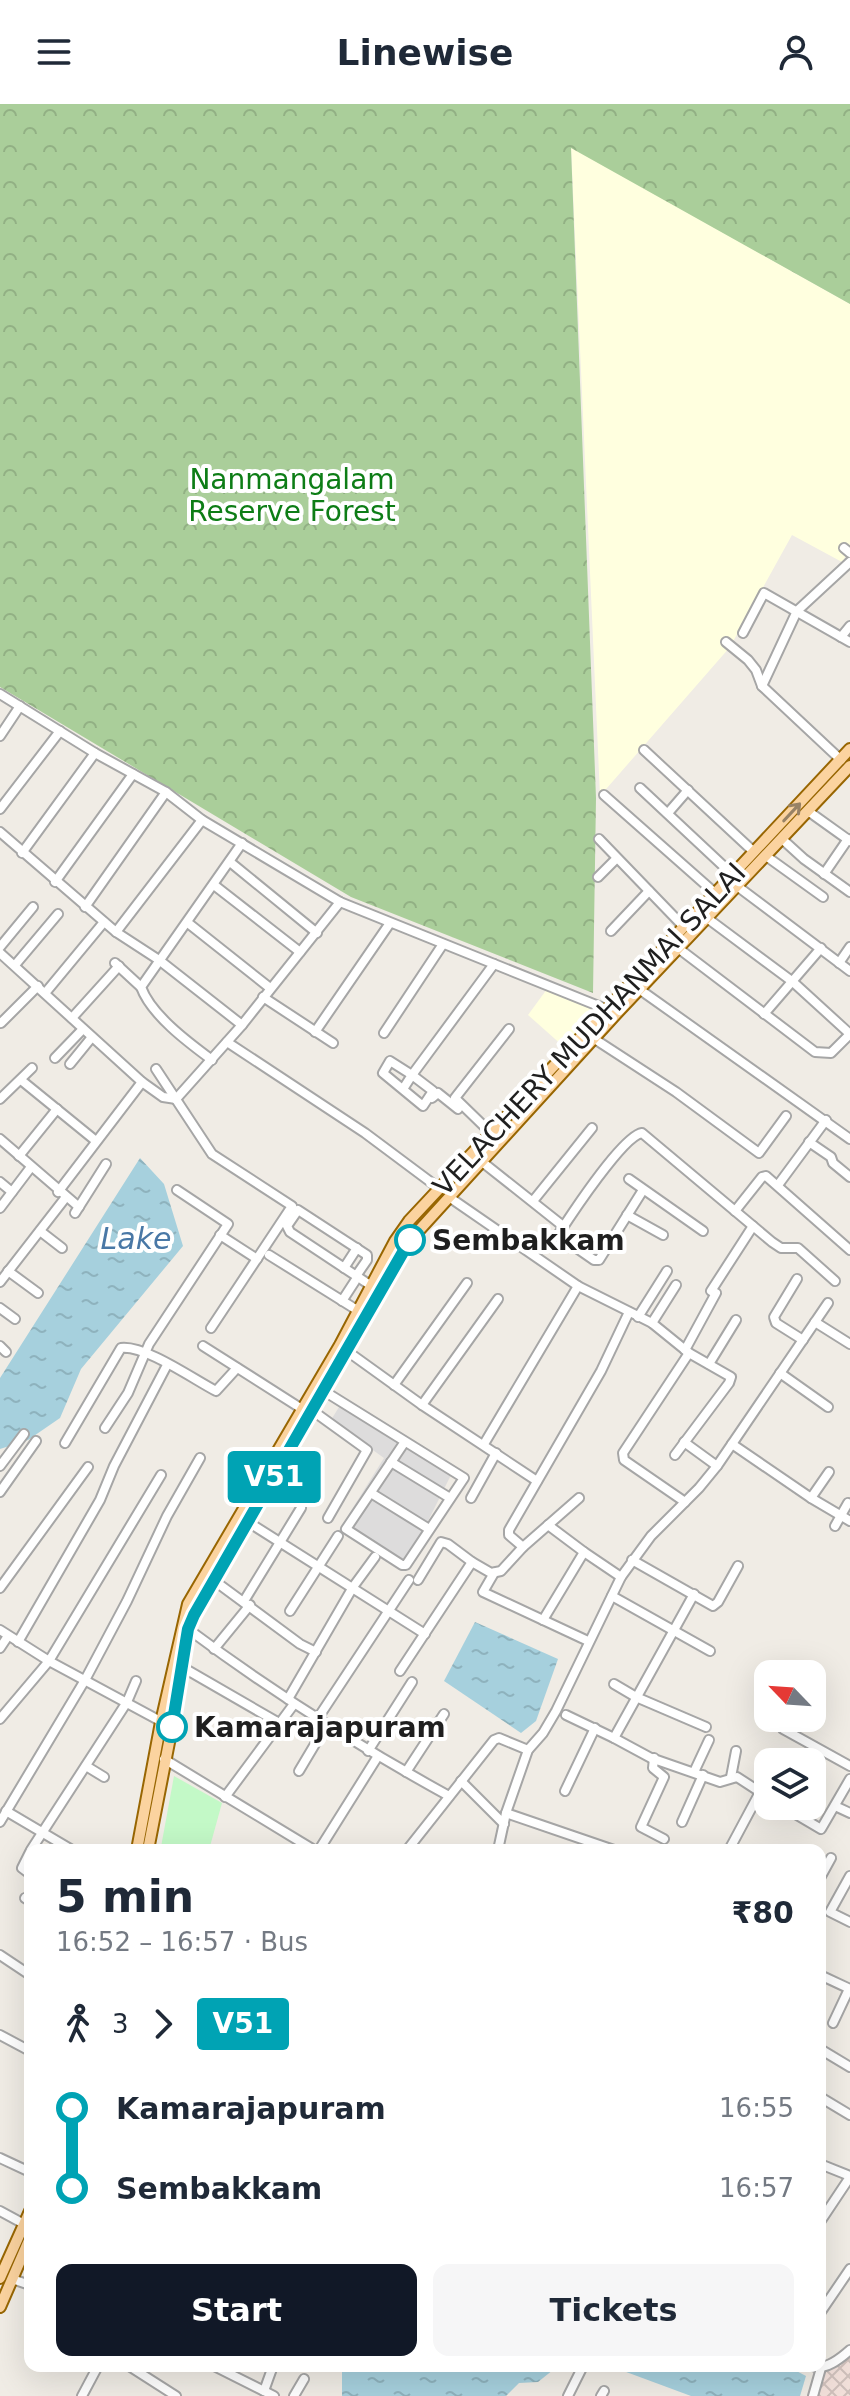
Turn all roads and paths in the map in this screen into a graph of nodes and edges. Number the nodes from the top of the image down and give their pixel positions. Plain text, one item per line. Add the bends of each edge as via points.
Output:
1 (850, 562) edge
2 (797, 611) junction
3 (850, 626) edge
4 (743, 633) dead end
5 (841, 637) junction
6 (726, 642) dead end
7 (850, 642) edge
8 (762, 686) junction
9 (0, 694) edge
10 (20, 706) junction
11 (60, 731) junction
12 (0, 736) edge
13 (850, 749) edge
14 (644, 750) dead end
15 (95, 753) junction
16 (845, 763) edge
17 (133, 774) junction
18 (640, 788) dead end
19 (688, 790) junction
20 (166, 792) junction
21 (604, 795) dead end
22 (0, 809) edge
23 (808, 811) junction
24 (668, 813) junction
25 (202, 820) junction
26 (0, 832) edge
27 (599, 839) dead end
28 (782, 839) junction
29 (849, 840) edge
30 (242, 843) junction
31 (754, 852) junction
32 (22, 853) junction
33 (766, 856) junction
34 (616, 859) junction
35 (230, 862) junction
36 (824, 874) junction
37 (598, 877) dead end
38 (735, 880) junction
39 (55, 882) junction
40 (214, 885) junction
41 (848, 887) edge
42 (649, 891) junction
43 (715, 893) junction
44 (823, 897) dead end
45 (340, 902) junction
46 (33, 907) dead end
47 (85, 907) junction
48 (58, 914) dead end
49 (707, 918) junction
50 (104, 922) junction
51 (188, 923) junction
52 (390, 923) junction
53 (683, 926) junction
54 (611, 931) dead end
55 (116, 932) junction
56 (317, 933) junction
57 (443, 944) junction
58 (850, 947) edge
59 (678, 948) junction
60 (821, 948) junction
61 (300, 952) junction
62 (6, 956) edge
63 (159, 960) junction
64 (839, 963) junction
65 (494, 964) junction
66 (0, 968) edge
67 (850, 971) edge
68 (793, 982) junction
69 (38, 986) junction
70 (141, 987) junction
71 (270, 988) junction
72 (639, 989) junction
73 (46, 992) junction
74 (263, 997) junction
75 (611, 1011) junction
76 (764, 1014) junction
77 (72, 1018) junction
78 (1, 1023) edge
79 (242, 1025) junction
80 (83, 1029) junction
81 (509, 1029) dead end
82 (315, 1032) junction
83 (384, 1033) dead end
84 (850, 1034) edge
85 (92, 1037) junction
86 (593, 1038) junction
87 (227, 1042) junction
88 (333, 1043) dead end
89 (55, 1058) dead end
90 (212, 1060) junction
91 (70, 1064) dead end
92 (32, 1068) dead end
93 (156, 1069) dead end
94 (412, 1075) junction
95 (21, 1080) junction
96 (142, 1082) junction
97 (403, 1089) junction
98 (0, 1099) edge
99 (176, 1099) junction
100 (426, 1105) dead end
101 (57, 1109) junction
102 (786, 1116) dead end
103 (826, 1120) junction
104 (592, 1128) dead end
105 (490, 1134) junction
106 (0, 1139) edge
107 (850, 1139) edge
108 (96, 1141) junction
109 (809, 1142) junction
110 (19, 1156) junction
111 (481, 1161) junction
112 (106, 1164) dead end
113 (31, 1167) junction
114 (850, 1177) edge
115 (629, 1179) dead end
116 (0, 1182) edge
117 (778, 1185) junction
118 (177, 1190) dead end
119 (643, 1190) junction
120 (12, 1192) junction
121 (444, 1193) junction
122 (62, 1194) junction
123 (533, 1201) junction
124 (0, 1208) edge
125 (735, 1211) junction
126 (627, 1215) junction
127 (563, 1226) junction
128 (753, 1226) junction
129 (40, 1231) junction
130 (703, 1231) dead end
131 (220, 1235) junction
132 (284, 1235) dead end
133 (663, 1235) dead end
134 (62, 1248) dead end
135 (357, 1248) junction
136 (850, 1250) edge
137 (269, 1255) dead end
138 (257, 1259) junction
139 (365, 1263) junction
140 (344, 1268) junction
141 (8, 1271) junction
142 (378, 1271) junction
143 (667, 1271) dead end
144 (355, 1278) junction
145 (797, 1279) dead end
146 (835, 1281) dead end
147 (0, 1282) edge
148 (467, 1283) dead end
149 (676, 1285) dead end
150 (578, 1286) junction
151 (369, 1287) junction
152 (38, 1293) dead end
153 (498, 1299) dead end
154 (342, 1301) junction
155 (828, 1303) dead end
156 (0, 1308) edge
157 (357, 1310) junction
158 (634, 1314) junction
159 (15, 1319) dead end
160 (736, 1320) dead end
161 (815, 1322) junction
162 (652, 1323) junction
163 (211, 1328) dead end
164 (803, 1340) junction
165 (850, 1344) edge
166 (203, 1346) dead end
167 (347, 1351) junction
168 (687, 1352) junction
169 (144, 1353) junction
170 (709, 1364) junction
171 (167, 1365) junction
172 (237, 1368) junction
173 (780, 1373) junction
174 (394, 1385) junction
175 (324, 1391) junction
176 (422, 1405) junction
177 (828, 1407) dead end
178 (307, 1410) junction
179 (105, 1428) dead end
180 (24, 1434) dead end
181 (36, 1441) dead end
182 (684, 1442) junction
183 (65, 1443) dead end
184 (404, 1443) junction
185 (484, 1444) junction
186 (732, 1444) junction
187 (496, 1453) junction
188 (675, 1455) dead end
189 (200, 1458) dead end
190 (391, 1462) junction
191 (0, 1466) edge
192 (717, 1466) junction
193 (88, 1467) dead end
194 (829, 1472) dead end
195 (161, 1475) dead end
196 (537, 1481) junction
197 (0, 1492) edge
198 (371, 1493) junction
199 (450, 1498) junction
200 (471, 1498) dead end
201 (579, 1498) dead end
202 (811, 1498) junction
203 (685, 1502) junction
204 (848, 1503) edge
205 (301, 1508) dead end
206 (841, 1516) junction
207 (328, 1518) dead end
208 (850, 1521) edge
209 (248, 1522) junction
210 (548, 1525) junction
211 (835, 1526) dead end
212 (429, 1529) junction
213 (338, 1536) dead end
214 (281, 1542) junction
215 (523, 1547) junction
216 (584, 1552) junction
217 (375, 1557) dead end
218 (632, 1560) junction
219 (472, 1562) junction
220 (319, 1566) junction
221 (738, 1566) dead end
222 (494, 1573) junction
223 (621, 1577) junction
224 (212, 1579) junction
225 (353, 1587) junction
226 (0, 1588) edge
227 (694, 1594) junction
228 (612, 1596) junction
229 (247, 1603) junction
230 (290, 1611) dead end
231 (390, 1611) junction
232 (543, 1620) junction
233 (188, 1629) junction
234 (673, 1630) junction
235 (4, 1633) edge
236 (425, 1634) junction
237 (588, 1641) junction
238 (18, 1642) junction
239 (0, 1648) edge
240 (214, 1649) junction
241 (710, 1651) dead end
242 (316, 1652) junction
243 (49, 1661) junction
244 (182, 1667) junction
245 (400, 1671) dead end
246 (85, 1680) junction
247 (136, 1681) dead end
248 (412, 1682) dead end
249 (614, 1684) dead end
250 (636, 1697) junction
251 (291, 1701) junction
252 (127, 1702) junction
253 (444, 1714) dead end
254 (566, 1715) dead end
255 (318, 1718) junction
256 (0, 1719) edge
257 (161, 1722) junction
258 (279, 1723) junction
259 (327, 1724) junction
260 (172, 1727) junction
261 (706, 1727) dead end
262 (595, 1728) junction
263 (788, 1732) edge
264 (614, 1738) junction
265 (709, 1740) dead end
266 (528, 1750) junction
267 (368, 1751) junction
268 (736, 1751) dead end
269 (378, 1756) junction
270 (654, 1758) junction
271 (164, 1759) junction
272 (86, 1766) junction
273 (850, 1766) edge
274 (299, 1771) dead end
275 (406, 1772) junction
276 (698, 1774) junction
277 (104, 1777) dead end
278 (731, 1777) junction
279 (850, 1779) edge
280 (461, 1781) junction
281 (754, 1788) edge
282 (565, 1791) dead end
283 (449, 1796) junction
284 (225, 1797) junction
285 (835, 1806) junction
286 (754, 1810) edge
287 (6, 1811) junction
288 (506, 1813) junction
289 (850, 1813) edge
290 (804, 1820) edge
291 (0, 1822) edge
292 (682, 1822) dead end
293 (504, 1824) junction
294 (42, 1833) junction
295 (664, 1839) dead end
296 (586, 1840) junction
297 (35, 1844) edge
298 (61, 1844) edge
299 (147, 1844) edge
300 (147, 1844) edge
301 (307, 1844) edge
302 (321, 1844) edge
303 (412, 1844) edge
304 (499, 1844) edge
305 (584, 1844) edge
306 (597, 1844) edge
307 (733, 1844) edge
308 (831, 1858) dead end
309 (826, 1867) edge
310 (850, 1876) edge
311 (826, 1910) edge
312 (830, 1912) junction
313 (850, 1922) edge
314 (0, 1955) edge
315 (24, 1971) edge
316 (826, 1978) edge
317 (849, 1989) edge
318 (833, 2023) dead end
319 (0, 2035) edge
320 (24, 2048) edge
321 (826, 2053) edge
322 (850, 2067) edge
323 (826, 2101) edge
324 (850, 2115) edge
325 (0, 2158) edge
326 (826, 2166) edge
327 (24, 2169) edge
328 (850, 2176) edge
329 (839, 2194) junction
330 (850, 2201) edge
331 (0, 2211) edge
332 (826, 2213) edge
333 (24, 2224) joint
334 (24, 2252) edge
335 (850, 2269) edge
336 (0, 2278) edge
337 (12, 2279) junction
338 (24, 2283) edge
339 (826, 2304) edge
340 (0, 2307) edge
341 (850, 2350) edge
342 (826, 2364) edge
343 (95, 2372) edge
344 (138, 2372) edge
345 (237, 2372) edge
346 (271, 2372) edge
347 (580, 2372) edge
348 (815, 2372) edge
349 (304, 2379) dead end
350 (264, 2391) junction
351 (82, 2396) edge
352 (176, 2396) edge
353 (274, 2396) edge
354 (294, 2396) edge
355 (568, 2396) edge
356 (813, 2396) edge

1 - 2 street
2 - 4 street via 764,593
2 - 5 street
2 - 8 street
3 - 5 street
5 - 7 street
6 - 8 street via 748,660
8 - 16 street
9 - 10 street
10 - 11 street
10 - 12 street
11 - 15 street
11 - 22 street
13 - 16 main road, VELACHERY MUDHANMAI SALAI
14 - 19 street
15 - 17 street
15 - 32 street
16 - 23 main road, VELACHERY MUDHANMAI SALAI
31 -> 16 main road, VELACHERY MUDHANMAI SALAI
17 - 20 street
17 - 39 street
18 - 24 street
19 - 24 street
19 - 31 street
20 - 25 street
20 - 47 street
21 - 43 street
23 - 28 main road, VELACHERY MUDHANMAI SALAI
23 - 29 street
24 - 38 street
25 - 30 street
25 - 55 street
26 - 32 street
27 - 34 street
28 - 33 main road, VELACHERY MUDHANMAI SALAI
28 - 36 street
29 - 36 street
30 - 35 street
30 - 45 street
31 - 38 main road, VELACHERY MUDHANMAI SALAI
32 - 39 street
33 - 38 main road, VELACHERY MUDHANMAI SALAI
33 - 44 street
34 - 37 street
34 - 42 street
35 - 40 street
35 - 56 street
36 - 41 street
38 - 43 main road, VELACHERY MUDHANMAI SALAI
38 - 49 main road, VELACHERY MUDHANMAI SALAI
38 - 60 street
39 - 47 street
40 - 51 street
40 - 61 street
42 - 53 street
42 - 54 street
43 - 53 main road, VELACHERY MUDHANMAI SALAI
45 - 52 street
45 - 56 street
46 - 62 street
47 - 50 street
48 - 62 street
49 - 59 main road, VELACHERY MUDHANMAI SALAI
49 - 68 street
50 - 55 street
50 - 73 street
51 - 63 street
51 - 71 street
52 - 57 street
52 - 82 street
53 - 75 main road, VELACHERY MUDHANMAI SALAI
55 - 63 street
56 - 61 street
57 - 65 street
57 - 83 street
58 - 64 street
59 - 72 main road, VELACHERY MUDHANMAI SALAI
59 - 76 street
60 - 64 street
60 - 68 street
61 - 71 street
62 - 66 street
62 - 69 street
63 - 70 street
63 - 79 street
64 - 67 street
65 - 75 street
65 - 94 street
68 - 76 street
68 - 84 street
69 - 73 street
69 - 78 street
70 - 77 street via 117,964
70 - 90 street via 180,1036
71 - 74 street
72 - 75 main road, VELACHERY MUDHANMAI SALAI
72 - 103 street
73 - 77 street
74 - 79 street
74 - 82 street
75 - 86 main road, VELACHERY MUDHANMAI SALAI
75 - 105 main road, VELACHERY MUDHANMAI SALAI
76 - 84 street via 822,1054 831,1053
77 - 80 street
79 - 87 street
80 - 85 street
80 - 89 street
81 - 105 street via 455,1098
82 - 88 street
85 - 91 street
85 - 96 street
86 - 102 street via 759,1153
86 - 111 main road, VELACHERY MUDHANMAI SALAI
87 - 90 street
87 - 121 street via 365,1133
90 - 99 street
92 - 95 street
93 - 99 street
94 - 97 street
94 - 97 street via 390,1061 383,1073
94 - 97 street via 433,1092 422,1106
95 - 98 street
95 - 101 street
96 - 99 street via 163,1097
96 - 108 street
99 - 138 street via 212,1154 292,1206
100 - 105 street via 438,1093
101 - 108 street
101 - 110 street
103 - 107 street
103 - 109 street
104 - 123 street
105 - 121 main road, VELACHERY MUDHANMAI SALAI
106 - 110 street
108 - 122 street
109 - 114 street
109 - 117 street
110 - 113 street
111 - 121 main road, VELACHERY MUDHANMAI SALAI
111 - 123 street
112 - 122 street via 77,1210
113 - 120 street
113 - 122 street
115 - 119 street
116 - 120 street
117 - 125 street via 765,1176
117 - 136 street
118 - 131 street via 228,1224
119 - 126 street
119 - 130 street
120 - 124 street
121 - 142 main road, VELACHERY MUDHANMAI SALAI via 401,1232
121 - 150 street
121 - 167 main road, VELACHERY MUDHANMAI SALAI via 405,1248
122 - 129 street
123 - 127 street
125 - 127 street via 639,1133
125 - 128 street
126 - 127 street via 599,1260 561,1239
126 - 133 street
128 - 146 street via 781,1248 802,1251
128 - 168 street
129 - 134 street
129 - 141 street
131 - 138 street
131 - 169 street
132 - 144 street
135 - 139 street via 368,1257
135 - 140 street
135 - 140 street via 303,1212 298,1210 290,1221 290,1232
137 - 154 street
138 - 163 street
139 - 142 street
139 - 144 street
140 - 144 street
141 - 147 street
141 - 152 street
142 - 151 main road, VELACHERY MUDHANMAI SALAI
143 - 158 street
144 - 151 street
144 - 154 street
145 - 164 street via 774,1317
148 - 174 street
149 - 162 street
150 - 158 street
150 - 185 street
151 - 157 main road, VELACHERY MUDHANMAI SALAI
153 - 176 street
154 - 157 street
155 - 161 street
156 - 159 street
157 - 178 main road, VELACHERY MUDHANMAI SALAI
158 - 162 street
158 - 196 street
160 - 170 street
161 - 164 street
161 - 165 street
162 - 168 street
164 - 173 street
166 - 172 street
167 - 174 street
167 - 175 main road, VELACHERY MUDHANMAI SALAI
168 - 170 street
168 - 203 street via 623,1453 624,1460
169 - 171 street
169 - 179 street via 128,1393
169 - 183 street via 127,1347 116,1353
170 - 182 street via 731,1380
171 - 172 street via 216,1391
171 - 238 street via 100,1500
172 - 178 street
173 - 177 street
173 - 186 street
174 - 176 street
175 - 178 main road, VELACHERY MUDHANMAI SALAI
175 - 184 street
176 - 185 street
178 - 207 street via 367,1450
178 - 209 main road, VELACHERY MUDHANMAI SALAI
178 - 257 main road, VELACHERY MUDHANMAI SALAI via 188,1604
180 - 191 street
181 - 197 street
182 - 188 street
182 - 192 street
184 - 190 street
184 - 199 street via 462,1475
185 - 187 street
186 - 192 street
186 - 202 street
187 - 196 street
187 - 200 street
189 - 246 street
190 - 198 street
190 - 199 street
192 - 203 street
193 - 226 street
194 - 202 street
195 - 243 street
196 - 215 street via 508,1532
198 - 212 street
198 - 212 street via 346,1529 402,1565
199 - 212 street
201 - 210 street
202 - 206 street
203 - 218 street
204 - 206 street
205 - 214 street
206 - 208 street
206 - 211 street
209 - 214 street
209 - 224 main road, VELACHERY MUDHANMAI SALAI
210 - 215 street
210 - 216 street
213 - 220 street
214 - 220 street
214 - 229 street
215 - 222 street
216 - 223 street
216 - 232 street
217 - 225 street
218 - 223 street
218 - 227 street
219 - 222 street
219 - 231 street via 441,1542
219 - 236 street
220 - 225 street
220 - 230 street
221 - 227 street via 715,1605
222 - 232 street via 483,1592
223 - 228 street
224 - 229 street
224 - 233 main road, VELACHERY MUDHANMAI SALAI
225 - 231 street
225 - 242 street
227 - 234 street
228 - 234 street
228 - 237 street
229 - 240 street
229 - 242 street
231 - 236 street
231 - 255 street
232 - 237 street
233 - 240 street
233 - 244 main road, VELACHERY MUDHANMAI SALAI
234 - 241 street
234 - 250 street
235 - 238 street
235 - 239 street
236 - 245 street
237 - 266 street via 556,1711
238 - 243 street
240 - 251 street
242 - 251 street
243 - 246 street
243 - 256 street
244 - 258 street
244 - 260 main road, VELACHERY MUDHANMAI SALAI
246 - 252 street
246 - 287 street
247 - 252 street
248 - 267 street
249 - 250 street
250 - 261 street
250 - 264 street
251 - 255 street
251 - 258 street
252 - 257 street
252 - 272 street
253 - 275 street
254 - 262 street
255 - 259 street
257 - 260 street
257 - 299 main road, VELACHERY MUDHANMAI SALAI
258 - 284 street
259 - 267 street
259 - 274 street
260 - 271 main road, VELACHERY MUDHANMAI SALAI
262 - 264 street
262 - 282 street
263 - 273 street
264 - 270 street
265 - 276 street
266 - 280 street via 496,1739
266 - 288 street
267 - 269 street
268 - 278 street
269 - 275 street
269 - 302 street
270 - 276 street
270 - 295 street via 653,1768 664,1777 641,1827
271 - 284 street
271 - 300 main road, VELACHERY MUDHANMAI SALAI
272 - 277 street
272 - 294 street
275 - 283 street
276 - 278 street via 720,1782
276 - 292 street
278 - 281 street
279 - 285 street
280 - 283 street
280 - 293 street
283 - 303 street
284 - 301 street
285 - 289 street
285 - 290 street via 824,1827
286 - 307 street
287 - 291 street
287 - 294 street
288 - 293 street
288 - 296 street
293 - 304 street
294 - 297 street
294 - 298 street
296 - 305 street
296 - 306 street
308 - 309 street
310 - 312 street
311 - 312 street
312 - 313 street
314 - 315 street
316 - 317 street
317 - 318 street
319 - 320 street
321 - 322 street
323 - 324 street
325 - 327 street
326 - 328 street
328 - 329 street
329 - 330 street
329 - 332 street
331 - 333 street
333 - 336 main road
334 - 337 main road
335 - 339 street
337 - 338 street
337 - 340 main road
341 - 342 street
343 - 351 street
344 - 352 street
345 - 350 street
346 - 350 street
347 - 355 street
348 - 356 street
349 - 354 street
350 - 353 street

